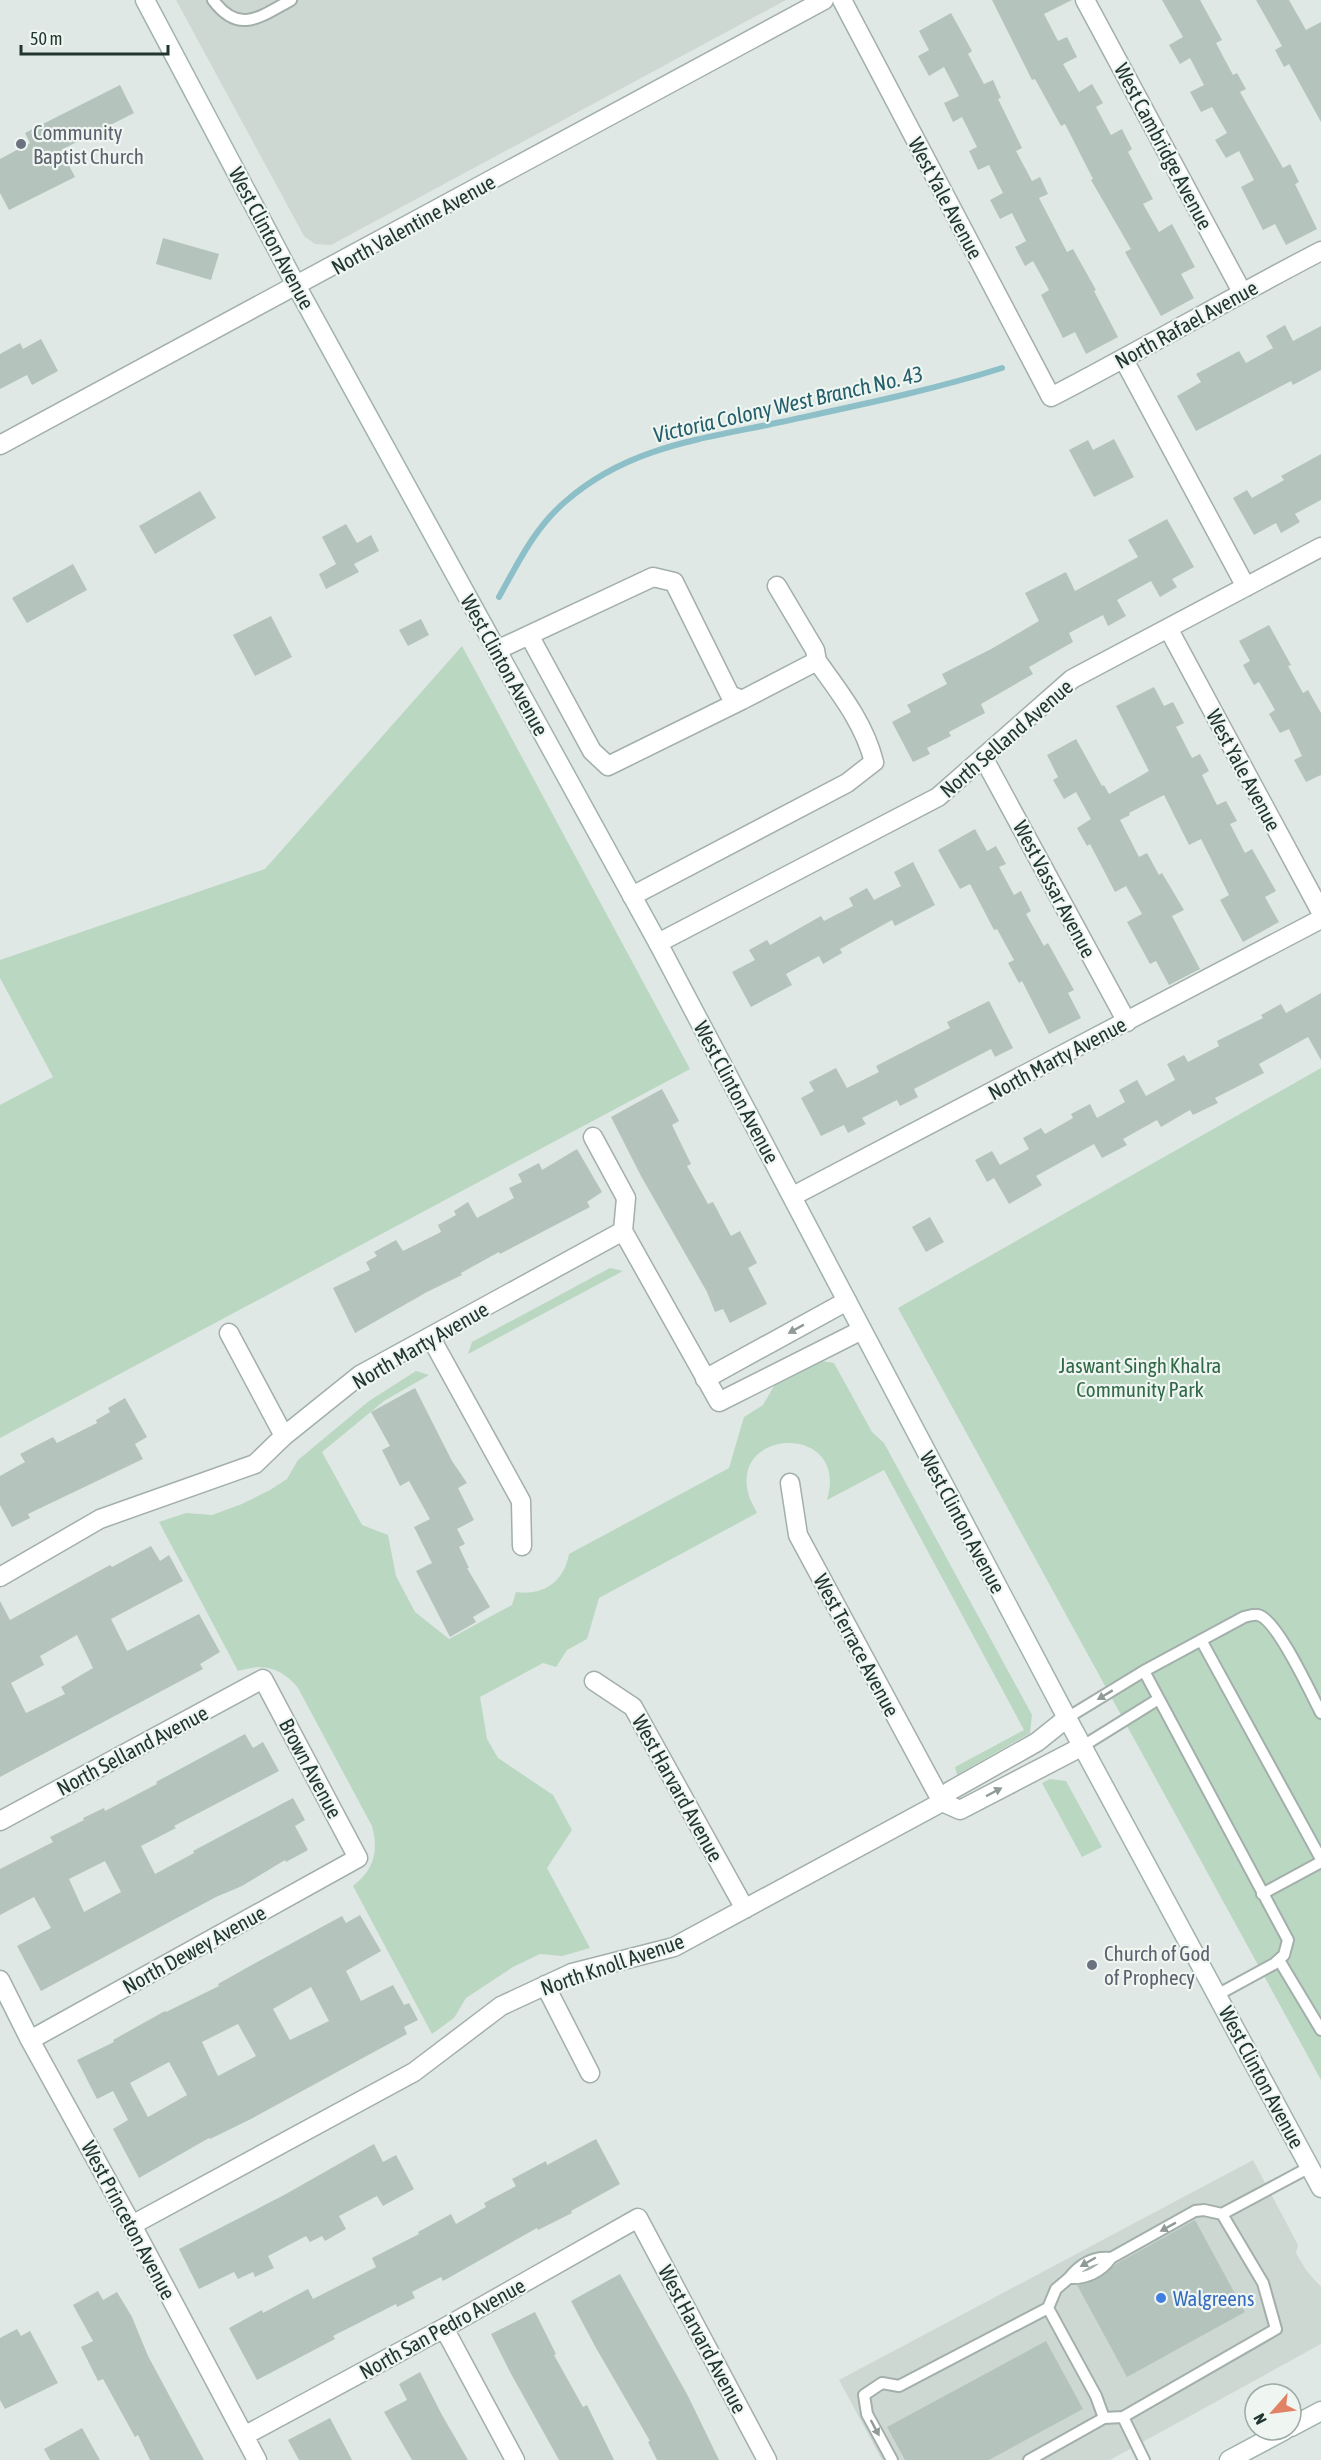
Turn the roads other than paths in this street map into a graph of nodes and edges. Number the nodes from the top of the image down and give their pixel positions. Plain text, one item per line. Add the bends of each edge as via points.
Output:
1 (145, 0) edge
2 (213, 0) edge
3 (291, 0) edge
4 (824, 0) edge
5 (842, 0) edge
6 (1085, 0) edge
7 (1321, 251) edge
8 (297, 286) junction
9 (1242, 292) junction
10 (1124, 360) junction
11 (1051, 397) joint
12 (0, 446) edge
13 (1321, 547) edge
14 (777, 586) dead end
15 (1246, 587) junction
16 (1168, 628) junction
17 (529, 635) junction
18 (497, 650) junction
19 (817, 661) junction
20 (742, 699) junction
21 (983, 757) junction
22 (632, 896) junction
23 (1321, 912) edge
24 (1321, 919) edge
25 (658, 943) junction
26 (1127, 1022) junction
27 (593, 1137) dead end
28 (793, 1196) junction
29 (623, 1231) junction
30 (847, 1301) junction
31 (862, 1330) junction
32 (229, 1333) dead end
33 (431, 1338) junction
34 (705, 1379) junction
35 (284, 1436) junction
36 (790, 1483) dead end
37 (522, 1546) dead end
38 (0, 1577) edge
39 (1201, 1640) junction
40 (1144, 1671) junction
41 (263, 1679) joint
42 (594, 1681) dead end
43 (1157, 1700) junction
44 (1321, 1713) edge
45 (1067, 1718) junction
46 (1083, 1746) junction
47 (942, 1802) junction
48 (0, 1821) edge
49 (358, 1857) joint
50 (1321, 1860) edge
51 (1262, 1894) junction
52 (746, 1909) junction
53 (1280, 1960) junction
54 (0, 1980) edge
55 (545, 1985) junction
56 (1218, 1995) junction
57 (1321, 2030) edge
58 (30, 2040) junction
59 (590, 2073) dead end
60 (1310, 2167) junction
61 (1321, 2188) edge
62 (1222, 2214) junction
63 (638, 2218) joint
64 (132, 2225) junction
65 (1048, 2308) junction
66 (444, 2328) junction
67 (1321, 2411) edge
68 (1123, 2417) junction
69 (1104, 2418) junction
70 (1303, 2421) edge
71 (244, 2436) junction
72 (1263, 2442) edge
73 (257, 2460) edge
74 (515, 2460) edge
75 (767, 2460) edge
76 (892, 2460) edge
77 (1029, 2460) edge
78 (1144, 2460) edge
79 (1229, 2460) edge

1 - 8 street, West Clinton Avenue
2 - 3 lane via 223,13 237,21 256,19
4 - 8 street, North Valentine Avenue
5 - 11 street, West Yale Avenue
6 - 9 street, West Cambridge Avenue
7 - 9 street, North Rafael Avenue
8 - 12 street, North Valentine Avenue
8 - 18 street, West Clinton Avenue
9 - 10 street, North Rafael Avenue
10 - 11 street, North Rafael Avenue
10 - 15 street
13 - 15 street, North Selland Avenue
14 - 19 street
15 - 16 street, North Selland Avenue
16 - 21 street, North Selland Avenue via 1072,679
16 - 23 street, West Yale Avenue
17 - 18 street
17 - 20 street via 653,577 674,582 730,695
17 - 20 street via 592,751 609,766
18 - 22 street, West Clinton Avenue
19 - 20 street
19 - 22 street via 863,730 874,762 847,783
21 - 25 street, North Selland Avenue via 938,797
21 - 26 street, West Vassar Avenue
22 - 25 street, West Clinton Avenue
24 - 26 street, North Marty Avenue
25 - 28 street, West Clinton Avenue
26 - 28 street, North Marty Avenue
27 - 29 street via 626,1198
28 - 30 street, West Clinton Avenue
29 - 33 street, North Marty Avenue
29 - 34 street
30 - 31 street, West Clinton Avenue
30 -> 34 street
31 - 34 street via 719,1402
31 - 45 street, West Clinton Avenue
32 - 35 street
33 - 35 street, North Marty Avenue via 360,1375
33 - 37 street via 521,1501
35 - 38 street, North Marty Avenue via 255,1464 100,1519
36 - 47 street, West Terrace Avenue via 798,1535
39 - 40 lane
39 - 44 lane via 1244,1617 1258,1615 1269,1621
39 - 50 lane
40 - 43 lane
40 -> 45 lane
41 - 48 street, North Selland Avenue
41 - 49 street, Brown Avenue
42 - 52 street, West Harvard Avenue via 633,1707
43 - 46 lane
43 - 51 lane
45 - 46 street, West Clinton Avenue
45 - 47 street, North Knoll Avenue via 1037,1742 950,1791
47 -> 46 street via 960,1810
46 - 56 street, West Clinton Avenue
47 - 52 street, North Knoll Avenue
49 - 58 street, North Dewey Avenue
50 - 51 lane
51 - 53 lane via 1288,1940
52 - 55 street, North Knoll Avenue via 674,1947 572,1973
53 - 56 lane
53 - 57 lane
54 - 58 street, West Princeton Avenue
55 - 59 street
55 - 64 street, North Knoll Avenue via 501,2006 414,2072
56 - 60 street, West Clinton Avenue
58 - 64 street, West Princeton Avenue
60 - 61 street, West Clinton Avenue
60 - 62 lane
62 -> 65 lane via 1195,2211 1111,2258 1083,2279 1070,2278 1056,2289
62 - 68 lane via 1263,2283 1276,2329
63 - 66 street, North San Pedro Avenue
63 - 75 street, West Harvard Avenue
64 - 71 street, West Princeton Avenue
65 - 69 lane
65 -> 76 lane via 899,2386 882,2383 864,2395 867,2414
66 - 71 street, North San Pedro Avenue
66 - 74 street
67 - 70 street
68 - 69 lane
68 - 78 lane
69 - 77 lane
71 - 73 street, West Princeton Avenue
72 - 79 street

